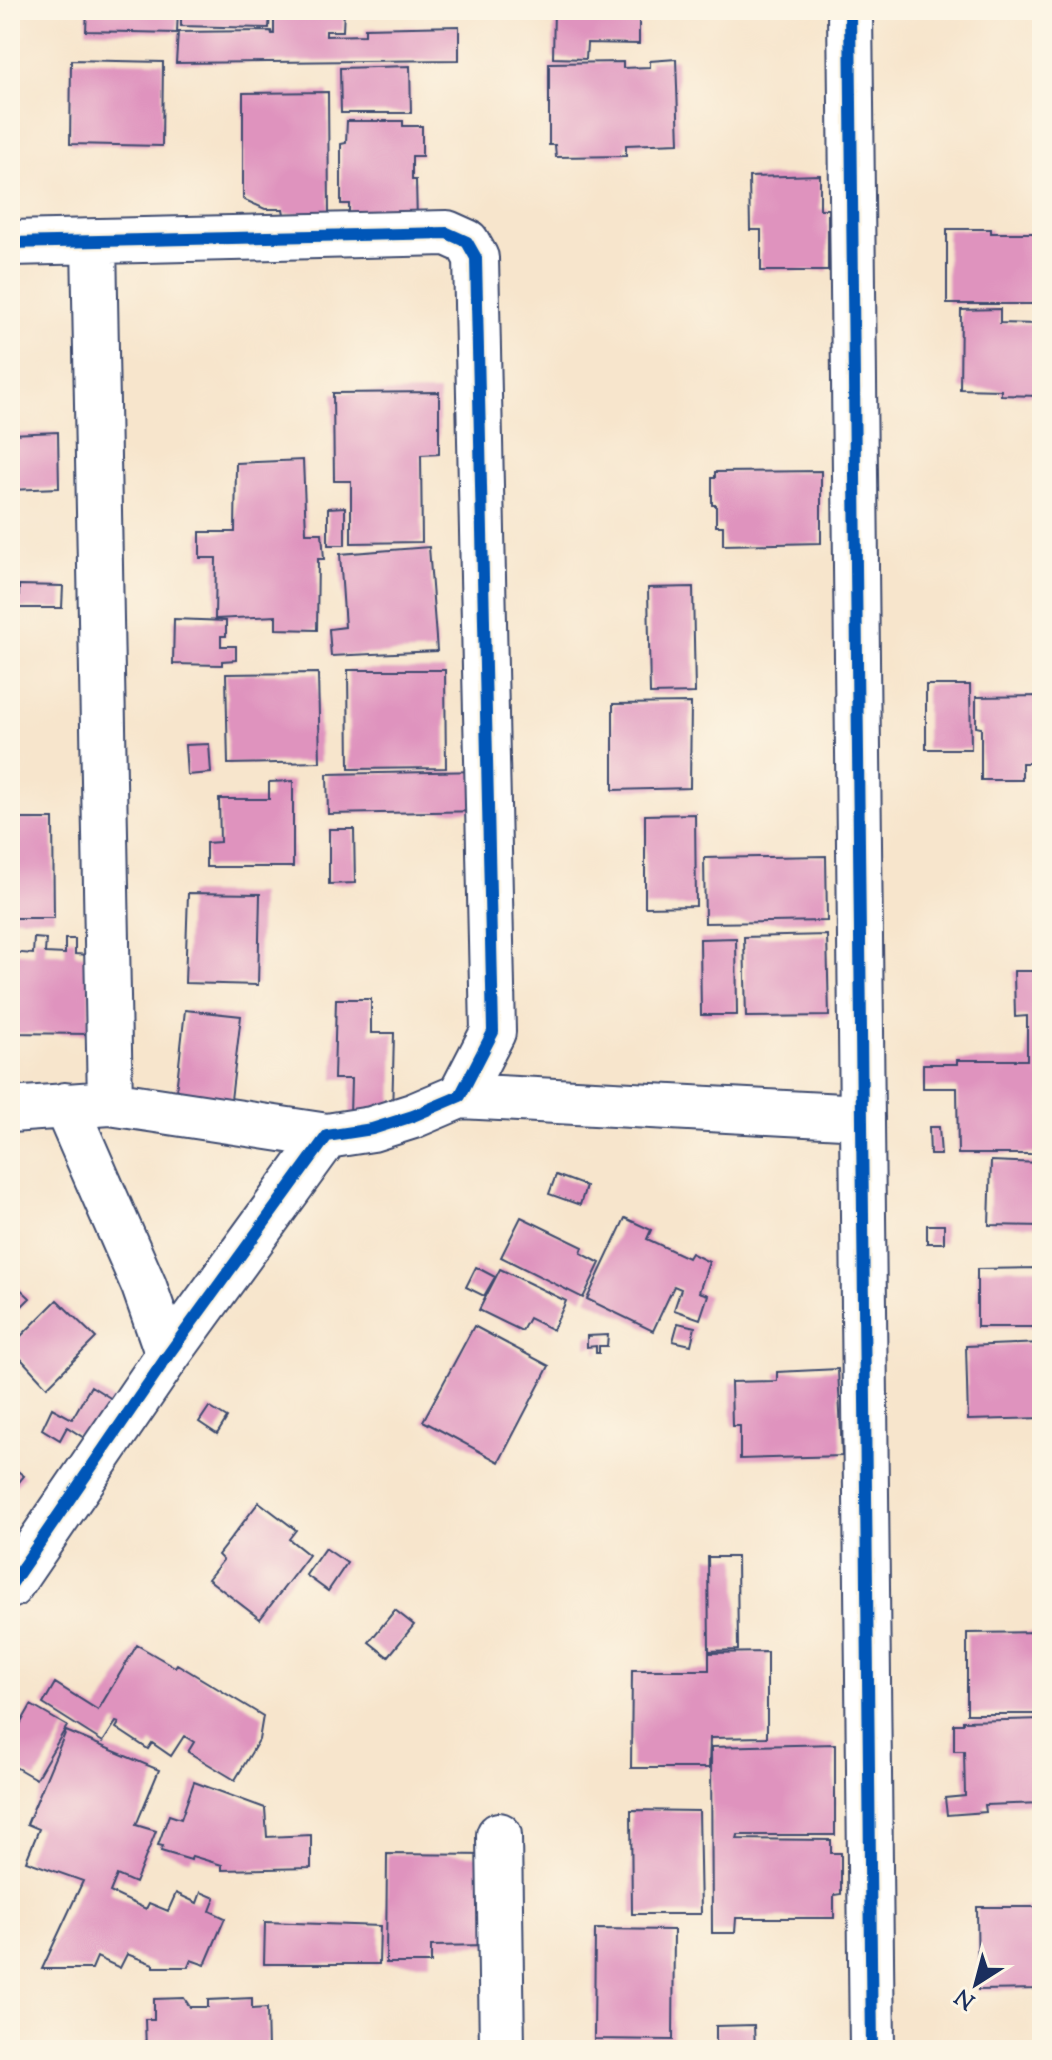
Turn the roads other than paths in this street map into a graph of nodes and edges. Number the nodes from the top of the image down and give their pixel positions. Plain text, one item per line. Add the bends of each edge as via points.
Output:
1 (850, 10) edge
2 (10, 243) edge
3 (94, 243) junction
4 (460, 1096) junction
5 (110, 1103) junction
6 (65, 1105) junction
7 (10, 1110) edge
8 (862, 1117) junction
9 (327, 1136) junction
10 (168, 1355) junction
11 (10, 1586) edge
12 (499, 1835) dead end
13 (502, 2050) edge
14 (872, 2050) edge

1 - 8 street
2 - 3 street
3 - 4 street via 447,233 467,242 476,258 493,1032
3 - 5 street
4 - 8 street
4 - 9 street via 372,1129
5 - 6 street
5 - 9 street
6 - 7 street
6 - 10 street via 144,1286
8 - 14 street
9 - 10 street
10 - 11 street
12 - 13 street

